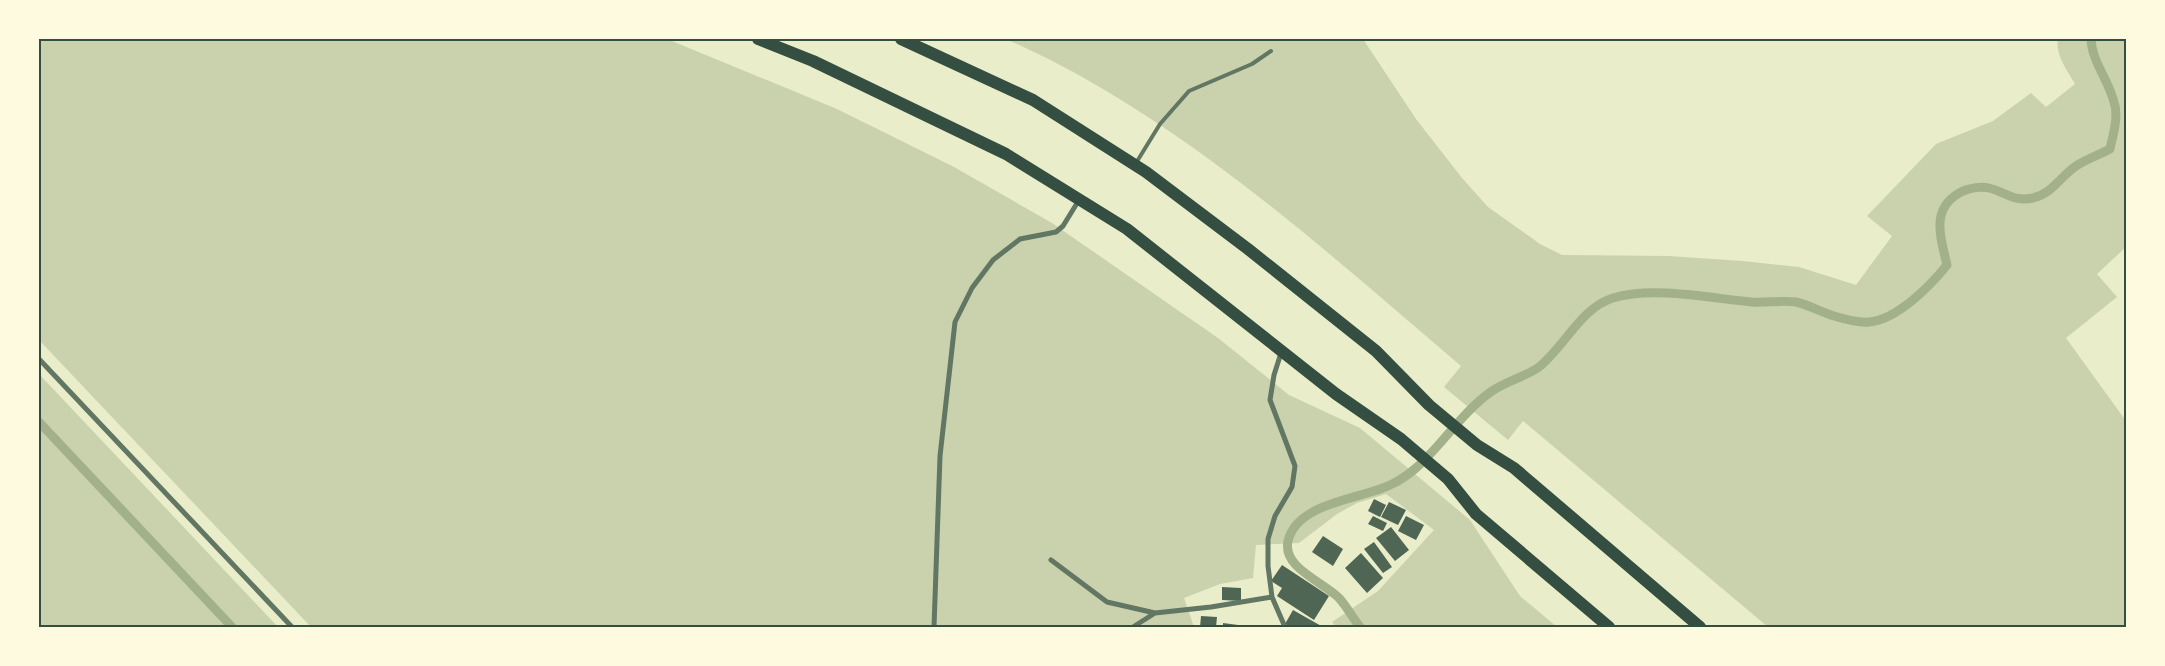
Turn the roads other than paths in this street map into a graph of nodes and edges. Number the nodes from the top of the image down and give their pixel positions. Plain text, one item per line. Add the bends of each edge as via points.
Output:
1 (758, 39) edge
2 (901, 39) edge
3 (1271, 51) dead end
4 (1134, 165) junction
5 (1079, 200) junction
6 (1282, 351) junction
7 (39, 359) edge
8 (1051, 560) dead end
9 (1272, 596) junction
10 (1155, 613) junction
11 (292, 627) edge
12 (934, 627) edge
13 (1133, 627) edge
14 (1285, 627) edge
15 (1609, 627) edge
16 (1700, 627) edge

1 - 5 main road via 813,61 1006,154
2 - 4 main road via 1033,100
3 - 4 lane via 1252,64 1189,91 1160,124
4 - 16 main road via 1248,249 1376,351 1430,405 1477,445 1514,468
5 - 6 main road via 1126,230
5 - 12 street via 1056,232 1020,239 993,260 972,288 955,322 940,456
6 - 9 street via 1270,400 1295,466 1292,487 1275,516 1268,539
6 - 15 main road via 1401,439 1448,479 1476,514
7 - 11 street
8 - 10 street via 1107,602
9 - 10 street
9 - 14 street
10 - 13 street

